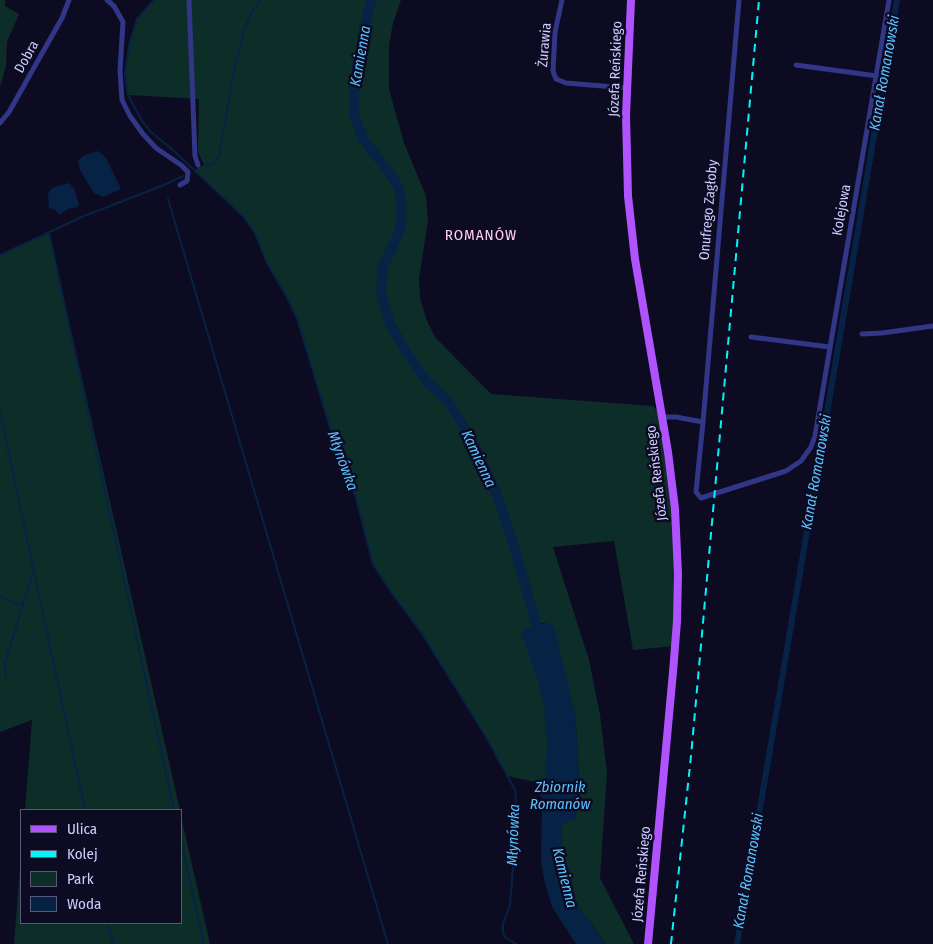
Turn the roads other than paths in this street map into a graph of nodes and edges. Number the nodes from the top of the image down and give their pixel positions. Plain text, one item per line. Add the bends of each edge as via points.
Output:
1 (68, 0) edge
2 (107, 0) edge
3 (189, 0) edge
4 (562, 0) edge
5 (631, 0) edge
6 (739, 0) edge
7 (889, 0) edge
8 (796, 65) dead end
9 (877, 76) junction
10 (627, 88) junction
11 (0, 124) edge
12 (198, 165) dead end
13 (180, 185) dead end
14 (933, 326) edge
15 (862, 334) dead end
16 (752, 337) dead end
17 (830, 347) junction
18 (662, 417) junction
19 (703, 422) junction
20 (699, 496) joint
21 (648, 944) edge

1 - 11 street, Dobra via 62,18
2 - 13 street via 123,22 122,100 143,134 188,172 187,181
3 - 12 street via 195,156
4 - 10 street, Żurawia via 555,32 553,70 556,79 566,83
5 - 10 main road, Józefa Reńskiego
6 - 19 street, Onufrego Zagłoby
7 - 9 street, Kolejowa
8 - 9 street
9 - 17 street, Kolejowa
10 - 18 main road, Józefa Reńskiego via 626,154 631,226
14 - 15 street
16 - 17 street
17 - 20 street, Kolejowa via 815,436 812,447 801,461 786,471 704,498
18 - 19 street
18 - 21 main road, Józefa Reńskiego via 675,509 677,621
19 - 20 street, Onufrego Zagłoby via 696,492

